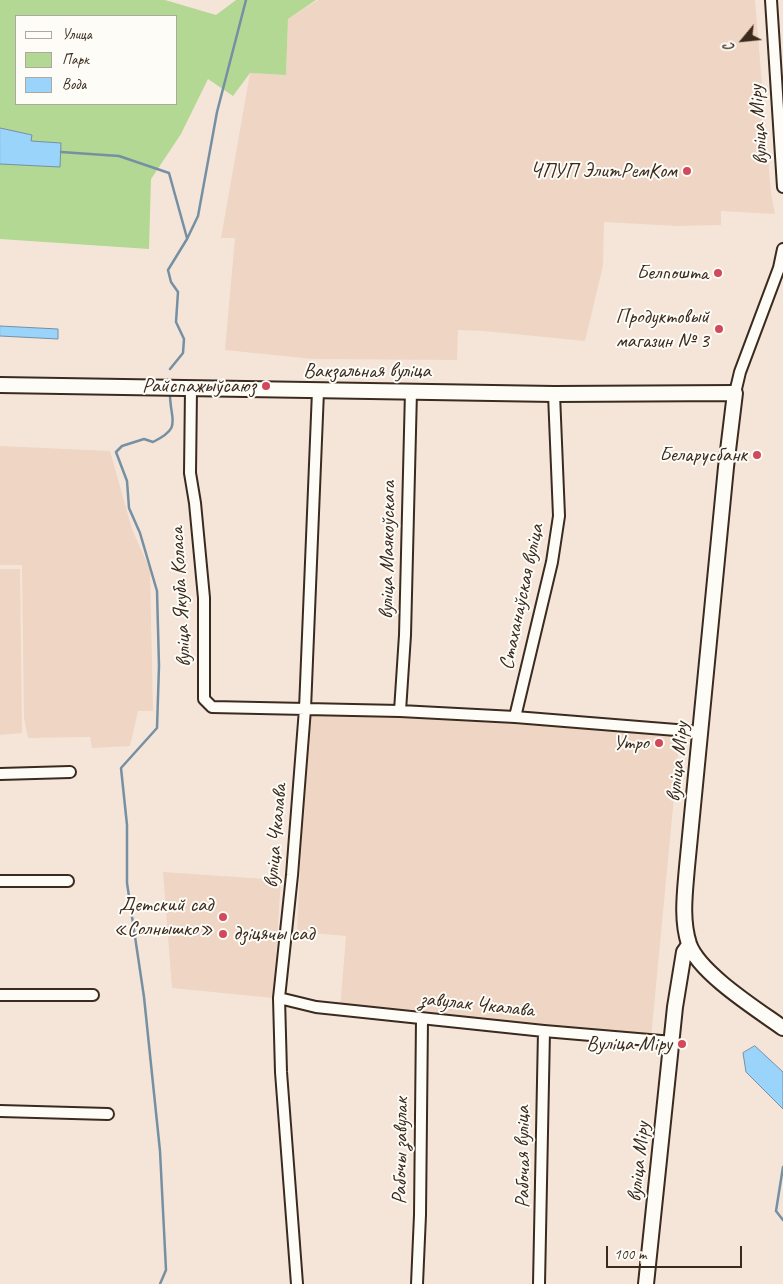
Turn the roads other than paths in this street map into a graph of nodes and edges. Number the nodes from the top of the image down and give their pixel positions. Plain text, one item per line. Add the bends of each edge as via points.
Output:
1 (771, 0) edge
2 (783, 187) edge
3 (783, 249) edge
4 (0, 385) edge
5 (191, 388) junction
6 (318, 391) junction
7 (411, 391) junction
8 (734, 393) junction
9 (554, 394) junction
10 (305, 709) junction
11 (400, 711) junction
12 (515, 717) junction
13 (701, 732) junction
14 (70, 772) dead end
15 (0, 774) edge
16 (0, 881) edge
17 (68, 881) dead end
18 (690, 945) junction
19 (0, 995) edge
20 (93, 995) dead end
21 (279, 998) junction
22 (422, 1019) junction
23 (783, 1028) edge
24 (544, 1031) junction
25 (673, 1042) junction
26 (0, 1112) edge
27 (108, 1114) dead end
28 (297, 1284) edge
29 (417, 1284) edge
30 (539, 1284) edge
31 (646, 1284) edge

1 - 2 street, вуліца Міру
3 - 8 street, вуліца Міру
4 - 5 street, Вакзальная вуліца
5 - 6 street, Вакзальная вуліца
5 - 10 street, вуліца Якуба Коласа via 190,473 204,598 204,699 212,707
6 - 7 street, Вакзальная вуліца
6 - 10 street, вуліца Чкалава
7 - 9 street, Вакзальная вуліца
7 - 11 street, вуліца Маякоўскага
8 - 9 street, Вакзальная вуліца
8 - 13 street, вуліца Міру
9 - 12 street, Стаханаўская вуліца via 559,516 552,562
10 - 11 street
10 - 21 street, вуліца Чкалава
11 - 12 street
12 - 13 street
13 - 18 street, вуліца Міру via 684,914
14 - 15 street
16 - 17 street
18 - 23 street via 713,975
18 - 25 street, вуліца Міру via 684,952
19 - 20 street
21 - 22 street, завулак Чкалава via 316,1007
21 - 28 street, вуліца Чкалава via 281,1072
22 - 24 street, завулак Чкалава
22 - 29 street, Рабочы завулак
24 - 25 street, завулак Чкалава
24 - 30 street, Рабочая вуліца
25 - 31 street, вуліца Міру
26 - 27 street

